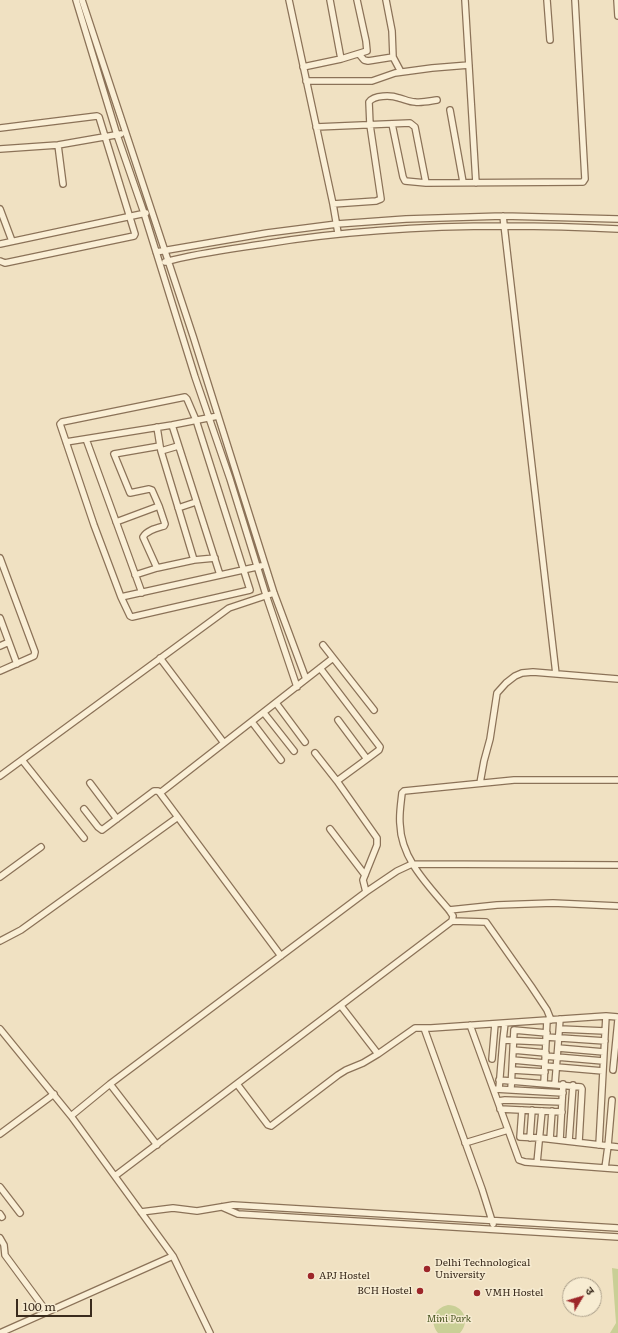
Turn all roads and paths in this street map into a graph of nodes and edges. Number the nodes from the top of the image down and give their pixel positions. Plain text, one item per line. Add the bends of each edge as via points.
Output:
1 (76, 0) edge
2 (82, 0) edge
3 (289, 0) edge
4 (330, 0) edge
5 (357, 0) edge
6 (386, 0) edge
7 (465, 0) edge
8 (547, 0) edge
9 (575, 0) edge
10 (617, 0) edge
11 (618, 16) edge
12 (550, 40) dead end
13 (359, 54) junction
14 (393, 57) junction
15 (341, 59) junction
16 (469, 65) junction
17 (303, 67) junction
18 (401, 72) junction
19 (306, 81) junction
20 (437, 100) dead end
21 (450, 110) dead end
22 (392, 124) junction
23 (370, 125) junction
24 (316, 127) junction
25 (0, 128) edge
26 (125, 132) junction
27 (117, 135) junction
28 (105, 136) junction
29 (58, 144) junction
30 (0, 149) edge
31 (463, 182) junction
32 (426, 183) junction
33 (476, 183) junction
34 (63, 184) dead end
35 (333, 204) junction
36 (0, 210) edge
37 (151, 212) junction
38 (144, 213) junction
39 (129, 216) junction
40 (503, 216) junction
41 (618, 219) edge
42 (337, 224) junction
43 (504, 226) junction
44 (618, 229) edge
45 (338, 233) junction
46 (12, 241) junction
47 (0, 244) edge
48 (164, 250) junction
49 (156, 252) junction
50 (0, 261) edge
51 (168, 262) junction
52 (160, 264) junction
53 (218, 416) junction
54 (209, 417) junction
55 (196, 420) junction
56 (172, 425) junction
57 (157, 427) junction
58 (86, 439) junction
59 (66, 442) junction
60 (178, 446) junction
61 (161, 448) junction
62 (196, 502) junction
63 (159, 506) junction
64 (178, 508) junction
65 (116, 522) junction
66 (0, 558) edge
67 (215, 558) junction
68 (194, 560) junction
69 (258, 566) junction
70 (266, 566) junction
71 (157, 568) junction
72 (244, 569) junction
73 (136, 575) junction
74 (220, 575) junction
75 (142, 593) junction
76 (274, 593) junction
77 (266, 595) junction
78 (121, 597) junction
79 (0, 620) edge
80 (9, 642) junction
81 (323, 645) dead end
82 (0, 646) edge
83 (160, 658) junction
84 (334, 658) junction
85 (17, 664) junction
86 (320, 668) junction
87 (0, 671) edge
88 (556, 674) junction
89 (306, 679) junction
90 (618, 679) edge
91 (297, 687) junction
92 (276, 704) junction
93 (374, 710) dead end
94 (264, 713) junction
95 (338, 720) dead end
96 (252, 722) junction
97 (306, 742) dead end
98 (224, 743) junction
99 (294, 751) dead end
100 (315, 753) dead end
101 (367, 759) junction
102 (22, 760) junction
103 (281, 760) dead end
104 (0, 776) edge
105 (618, 780) edge
106 (337, 781) junction
107 (90, 783) dead end
108 (480, 783) junction
109 (160, 793) junction
110 (84, 809) dead end
111 (178, 817) junction
112 (117, 819) junction
113 (330, 829) dead end
114 (84, 838) dead end
115 (41, 847) dead end
116 (412, 864) junction
117 (618, 865) edge
118 (365, 875) junction
119 (0, 877) edge
120 (365, 888) junction
121 (618, 906) edge
122 (449, 910) junction
123 (452, 921) junction
124 (0, 941) edge
125 (281, 956) junction
126 (342, 1006) junction
127 (606, 1016) junction
128 (618, 1017) edge
129 (560, 1019) junction
130 (549, 1020) junction
131 (618, 1020) edge
132 (515, 1022) junction
133 (505, 1023) junction
134 (495, 1024) junction
135 (470, 1025) junction
136 (424, 1028) junction
137 (0, 1029) edge
138 (560, 1029) junction
139 (514, 1030) junction
140 (605, 1031) junction
141 (546, 1037) junction
142 (559, 1038) junction
143 (504, 1040) junction
144 (513, 1040) junction
145 (604, 1041) junction
146 (558, 1048) junction
147 (513, 1050) junction
148 (604, 1052) junction
149 (378, 1054) junction
150 (546, 1054) junction
151 (557, 1056) junction
152 (492, 1059) dead end
153 (513, 1060) junction
154 (603, 1061) junction
155 (545, 1067) junction
156 (557, 1067) junction
157 (512, 1070) junction
158 (613, 1070) dead end
159 (603, 1071) junction
160 (499, 1080) junction
161 (512, 1080) junction
162 (544, 1083) junction
163 (110, 1084) junction
164 (237, 1084) junction
165 (555, 1084) junction
166 (563, 1084) junction
167 (573, 1085) junction
168 (496, 1089) junction
169 (511, 1089) junction
170 (563, 1093) junction
171 (54, 1094) junction
172 (612, 1100) dead end
173 (498, 1101) junction
174 (562, 1102) junction
175 (500, 1109) junction
176 (522, 1110) junction
177 (532, 1110) junction
178 (542, 1111) junction
179 (552, 1111) junction
180 (562, 1112) junction
181 (71, 1116) junction
182 (508, 1130) junction
183 (0, 1134) edge
184 (520, 1137) junction
185 (530, 1138) junction
186 (540, 1138) junction
187 (550, 1139) junction
188 (560, 1140) junction
189 (569, 1141) junction
190 (512, 1142) junction
191 (579, 1142) junction
192 (465, 1143) junction
193 (157, 1145) junction
194 (598, 1145) junction
195 (608, 1146) junction
196 (618, 1147) edge
197 (537, 1163) junction
198 (605, 1168) junction
199 (618, 1169) edge
200 (115, 1176) junction
201 (0, 1187) edge
202 (222, 1207) junction
203 (141, 1212) junction
204 (20, 1213) dead end
205 (493, 1221) junction
206 (618, 1228) edge
207 (494, 1230) junction
208 (618, 1237) edge
209 (0, 1238) edge
210 (173, 1256) junction
211 (46, 1312) junction
212 (1, 1330) edge
213 (210, 1333) edge

1 - 27 street
2 - 26 street
3 - 17 street
4 - 15 street
5 - 13 street via 367,50
6 - 14 street via 392,31
7 - 16 street
8 - 12 street
9 - 33 street via 584,180
10 - 11 street
13 - 14 street via 368,61
13 - 15 street
14 - 18 street
15 - 17 street
16 - 18 street
16 - 33 street
17 - 19 street
18 - 19 street via 372,81
19 - 24 street
20 - 23 street via 414,102 396,97 372,98 369,102
21 - 31 street
22 - 23 street
22 - 32 street via 404,179 408,182
22 - 32 street via 408,123 415,127
23 - 24 street
23 - 35 street via 381,199
24 - 35 street
25 - 28 street via 94,115 98,117
26 - 27 street
26 - 37 street
27 - 28 street
27 - 38 street
28 - 29 street
28 - 39 street
29 - 30 street
29 - 34 street
31 - 32 street
31 - 33 street
35 - 42 street
36 - 46 street
37 - 38 street
37 - 48 street
38 - 39 street
38 - 49 street
39 - 46 street
39 - 50 street via 134,236
40 - 41 street
40 - 42 street
40 - 43 street
42 - 45 street
42 - 48 street
43 - 44 street
43 - 45 street
43 - 88 street
45 - 51 street via 234,248
46 - 47 street
48 - 49 street
48 - 51 street
49 - 52 street
51 - 52 street
51 - 53 street
52 - 54 street
53 - 54 street
53 - 70 street
54 - 55 street
54 - 69 street
55 - 56 street
55 - 59 street via 185,396 62,422 60,426
55 - 72 street
56 - 57 street
56 - 60 street
57 - 58 street
57 - 61 street
58 - 59 street
58 - 65 street
59 - 78 street
60 - 61 street
60 - 62 street
61 - 63 street via 114,454 130,493 152,490
61 - 64 street
62 - 64 street
62 - 67 street
63 - 65 street
63 - 71 street via 165,525 144,534
64 - 68 street
65 - 73 street
66 - 85 street via 35,652 34,656
67 - 68 street
67 - 74 street
68 - 71 street
69 - 70 street
69 - 72 street
69 - 77 street
70 - 76 street
71 - 73 street
72 - 74 street
72 - 78 street via 250,588 248,591 134,618 130,616
73 - 75 street
74 - 75 street
75 - 78 street
76 - 77 street
76 - 89 street
77 - 83 street via 229,608
77 - 91 street
79 - 80 street
80 - 82 street
80 - 85 street
81 - 84 street
83 - 98 street
83 - 102 street
84 - 86 street
84 - 93 street
85 - 87 street
86 - 89 street
86 - 101 street via 380,747
88 - 90 street
88 - 108 street via 522,673 498,691
89 - 91 street
91 - 92 street
92 - 94 street
92 - 97 street
94 - 96 street
94 - 99 street
95 - 101 street
96 - 98 street
96 - 103 street
98 - 109 street
100 - 106 street
101 - 106 street
102 - 104 street
102 - 114 street
105 - 108 street via 521,780
106 - 118 street via 377,838 377,845
107 - 112 street
108 - 116 street via 402,792 400,824 406,852
109 - 111 street
109 - 112 street via 154,791
110 - 112 street via 100,829
111 - 124 street via 21,930
111 - 125 street
113 - 118 street
115 - 119 street
116 - 117 street
116 - 120 street
116 - 122 street
118 - 120 street
120 - 125 street
121 - 122 street via 553,903
122 - 123 street via 453,916
123 - 126 street
123 - 130 street via 486,922 547,1010
125 - 163 street
126 - 149 street
126 - 164 street
127 - 128 street
127 - 129 street
127 - 140 street
129 - 130 street
129 - 138 street
130 - 132 street
130 - 141 street
131 - 158 street
132 - 133 street
132 - 139 street
133 - 134 street
133 - 143 street
134 - 135 street
134 - 152 street
135 - 136 street
135 - 168 street
136 - 149 street via 415,1028
136 - 192 street
137 - 171 street
138 - 140 street
138 - 142 street
139 - 141 street
139 - 144 street
140 - 145 street
141 - 142 street
141 - 144 street
141 - 150 street
142 - 145 street
142 - 146 street
143 - 144 street
143 - 160 street
144 - 147 street
145 - 148 street
146 - 148 street
146 - 151 street
147 - 150 street
147 - 153 street
148 - 154 street
149 - 164 street via 338,1075 271,1126 268,1126
150 - 151 street
150 - 155 street
151 - 154 street
151 - 156 street
153 - 155 street
153 - 157 street
154 - 159 street
155 - 156 street
155 - 157 street
155 - 162 street
156 - 159 street
156 - 165 street
157 - 161 street
159 - 194 street
160 - 161 street
160 - 168 street
161 - 162 street
161 - 169 street
162 - 165 street
163 - 181 street
163 - 193 street
164 - 193 street
165 - 166 street
166 - 167 street
166 - 170 street
167 - 189 street
167 - 191 street via 582,1089
168 - 169 street
168 - 173 street
169 - 170 street
170 - 174 street
171 - 181 street
171 - 183 street
172 - 195 street
173 - 174 street
173 - 175 street
174 - 180 street
175 - 176 street
175 - 182 street
176 - 177 street
176 - 184 street
177 - 178 street
177 - 185 street
178 - 179 street
178 - 186 street
179 - 180 street
179 - 187 street
180 - 188 street
181 - 200 street
182 - 190 street
182 - 192 street
184 - 185 street
184 - 190 street
185 - 186 street
186 - 187 street
186 - 197 street
187 - 188 street
188 - 189 street
189 - 191 street
190 - 197 street via 521,1161
191 - 194 street
192 - 205 street
193 - 200 street
194 - 195 street
195 - 196 street
195 - 198 street
197 - 198 street
198 - 199 street
200 - 203 street
201 - 204 street
202 - 203 street
202 - 205 street
202 - 207 street via 238,1214
203 - 210 street
205 - 206 street
205 - 207 street
207 - 208 street
209 - 211 street via 5,1255
210 - 211 street
210 - 213 street
211 - 212 street

